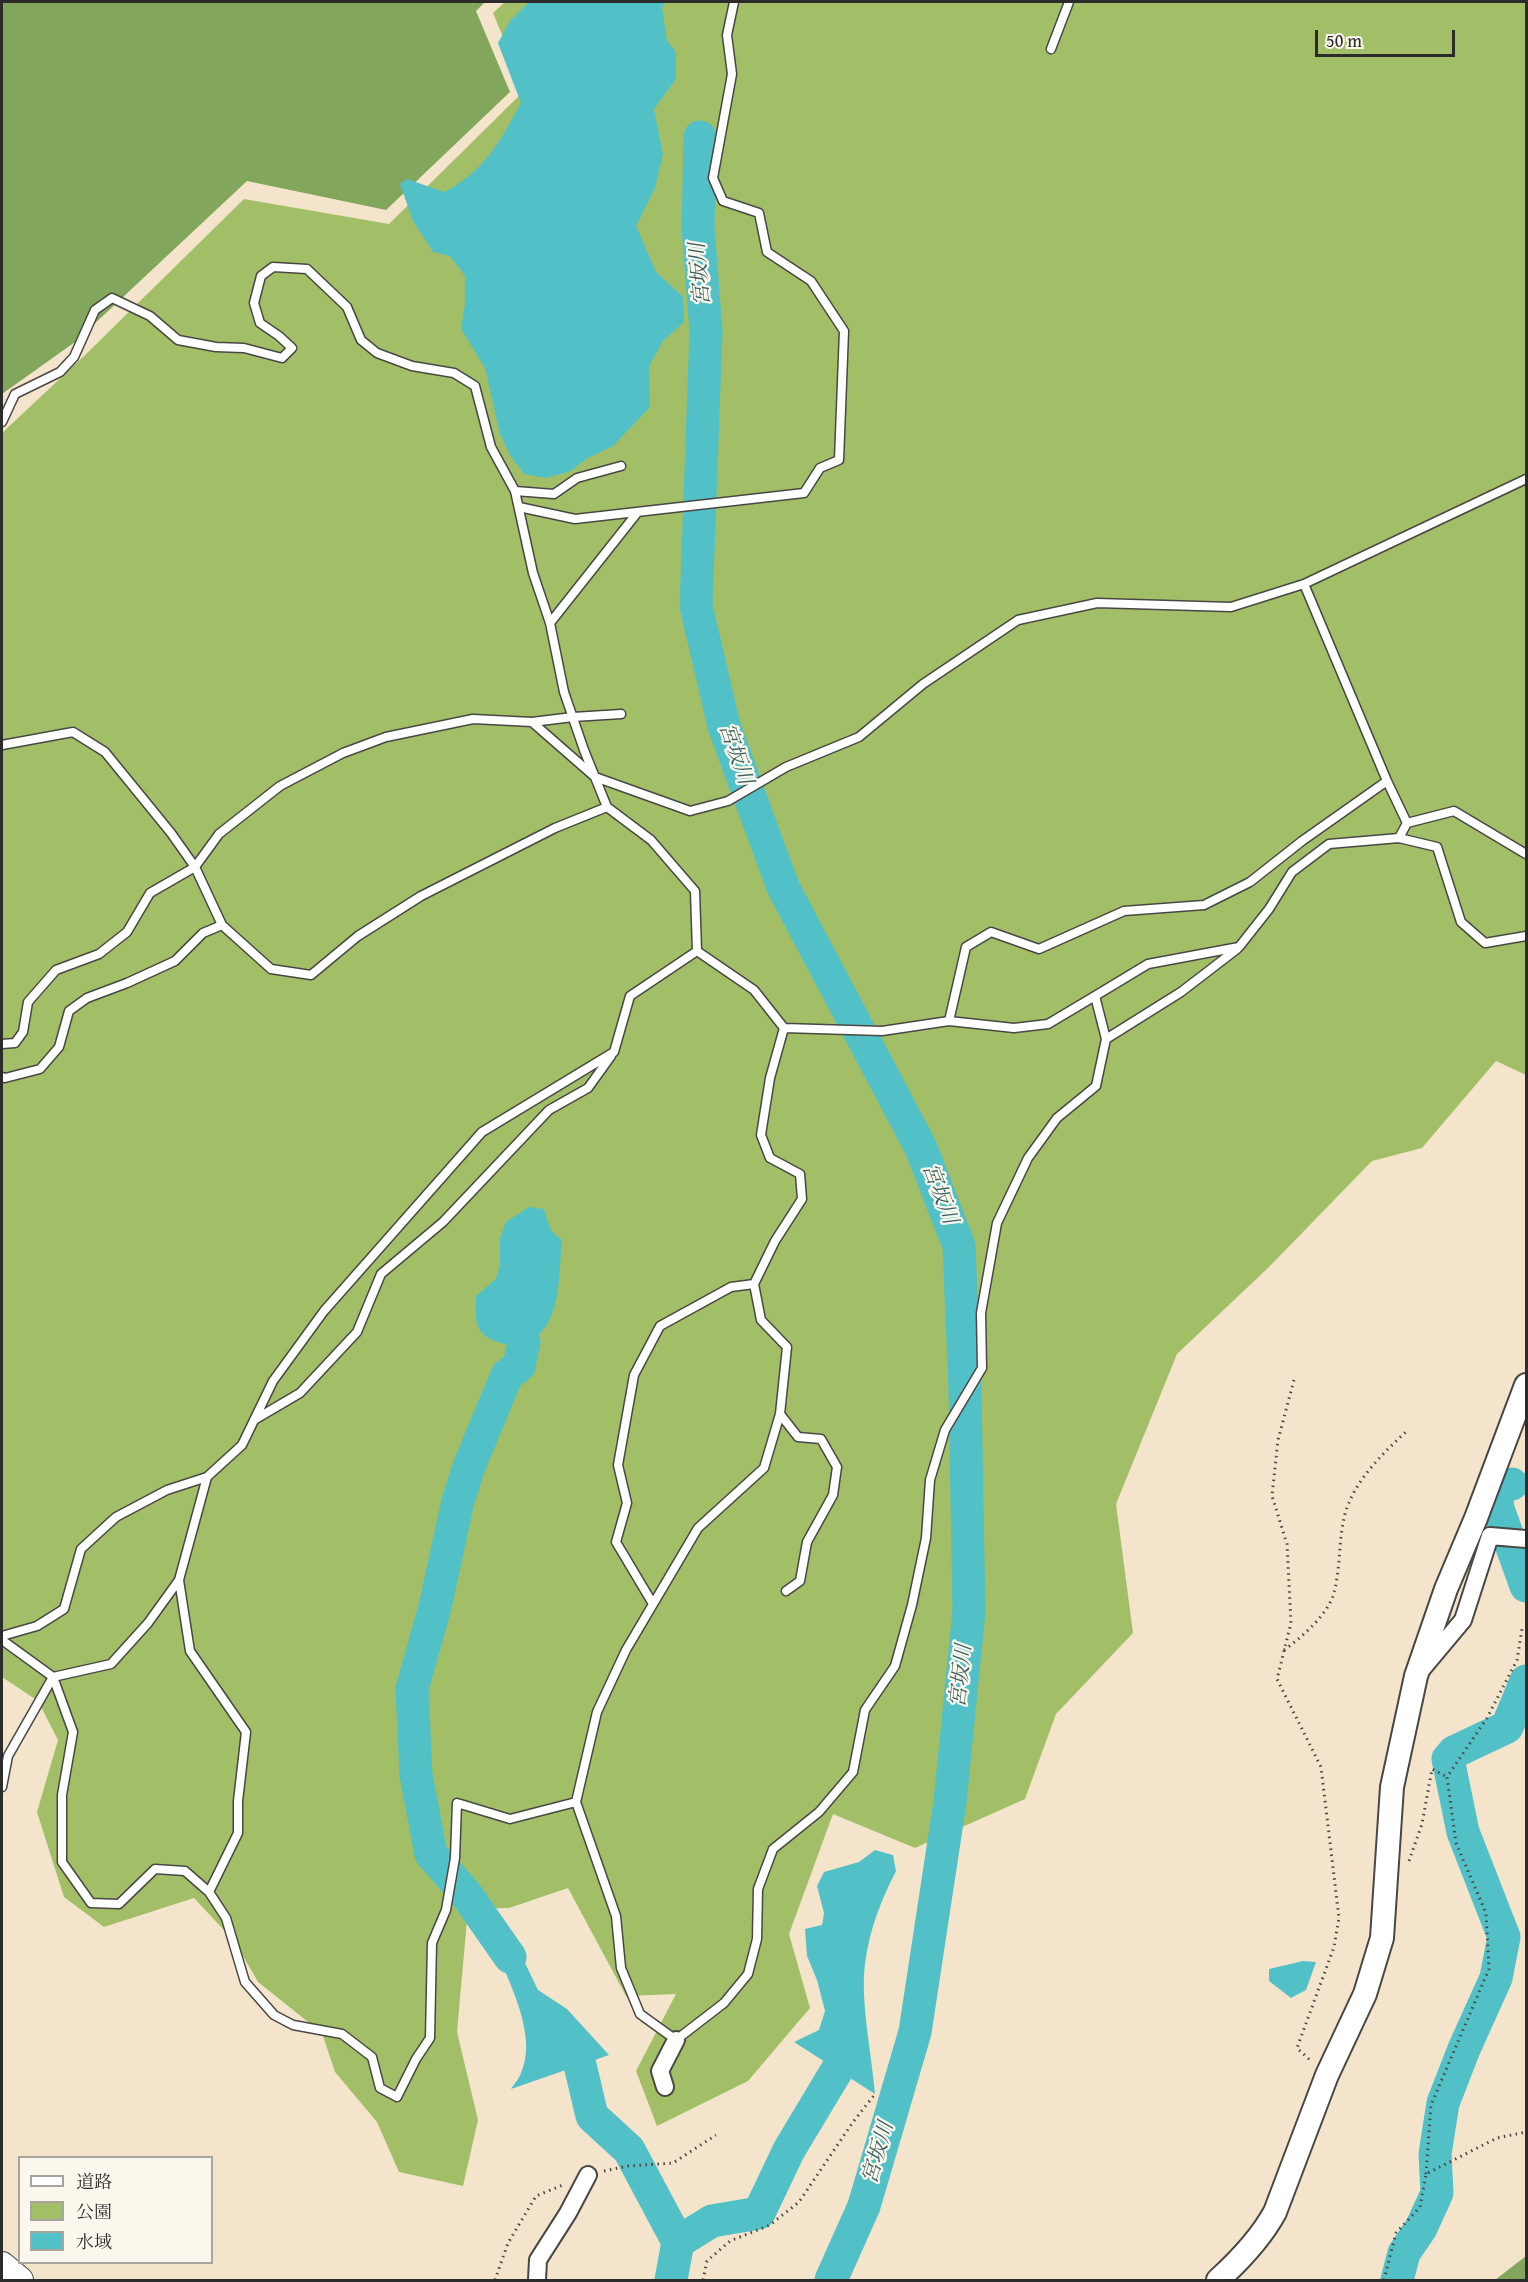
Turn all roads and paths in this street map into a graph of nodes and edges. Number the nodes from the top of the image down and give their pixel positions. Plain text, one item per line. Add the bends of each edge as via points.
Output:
1 (734, 2) edge
2 (1069, 2) edge
3 (1051, 49) dead end
4 (2, 422) edge
5 (621, 466) dead end
6 (1527, 479) edge
7 (515, 491) junction
8 (519, 507) junction
9 (637, 513) junction
10 (1304, 584) junction
11 (550, 622) junction
12 (621, 714) dead end
13 (573, 717) junction
14 (532, 722) junction
15 (2, 745) edge
16 (595, 777) junction
17 (1387, 781) junction
18 (607, 807) junction
19 (1407, 823) junction
20 (1399, 838) junction
21 (1527, 854) edge
22 (195, 867) junction
23 (222, 925) junction
24 (1527, 936) edge
25 (1239, 947) junction
26 (697, 951) junction
27 (1095, 996) junction
28 (949, 1021) junction
29 (784, 1028) junction
30 (1106, 1039) junction
31 (2, 1044) edge
32 (614, 1052) junction
33 (2, 1077) edge
34 (754, 1284) junction
35 (1294, 1380) dead end
36 (1527, 1385) edge
37 (780, 1414) junction
38 (254, 1420) junction
39 (1408, 1430) dead end
40 (207, 1477) junction
41 (1527, 1539) edge
42 (179, 1580) junction
43 (786, 1591) dead end
44 (652, 1604) junction
45 (1522, 1629) dead end
46 (2, 1638) edge
47 (1284, 1650) junction
48 (1416, 1676) junction
49 (53, 1677) junction
50 (1447, 1777) junction
51 (2, 1787) edge
52 (576, 1802) junction
53 (1409, 1863) dead end
54 (209, 1892) junction
55 (676, 2040) junction
56 (1327, 2075) junction
57 (665, 2087) dead end
58 (875, 2094) dead end
59 (1527, 2133) edge
60 (1426, 2174) junction
61 (588, 2175) dead end
62 (2, 2265) edge
63 (20, 2280) edge
64 (537, 2280) edge
65 (703, 2280) edge
66 (1218, 2280) edge
67 (1384, 2280) edge

1 - 9 lane via 727,35 732,74 713,178 723,201 759,213 767,252 811,281 844,331 839,460 820,468 804,493
2 - 3 lane
4 - 7 lane via 15,394 60,372 74,357 95,310 112,298 150,316 178,340 244,348 282,358 292,348 260,323 254,303 261,276 273,267 307,269 347,307 361,340 377,353 412,366 454,373 475,386 491,447
5 - 7 lane via 577,478 555,494
6 - 10 lane
7 - 8 lane
8 - 9 lane via 575,519
8 - 11 lane via 533,573
9 - 11 lane
10 - 16 lane via 1231,607 1097,603 1018,620 923,684 859,737 786,767 728,801 690,811
10 - 17 lane
11 - 13 lane
12 - 13 lane
13 - 14 lane
13 - 16 lane
14 - 16 lane
14 - 22 lane via 473,719 386,737 343,753 280,786 219,834
15 - 22 lane via 73,732 105,752
16 - 18 lane
17 - 19 lane
17 - 28 lane via 1250,882 1204,904 1124,911 1039,949 992,932 966,947
18 - 23 lane via 555,828 421,896 358,936 311,975 271,969
18 - 26 lane via 651,840 695,891
19 - 20 lane
19 - 21 lane via 1454,811
20 - 24 lane via 1437,847 1461,922 1485,943
20 - 25 lane via 1329,844 1292,872
22 - 23 lane
22 - 31 lane via 150,893 127,932 99,954 56,970 28,1002 23,1032 15,1043
23 - 33 lane via 202,933 175,961 78,1004 69,1011 59,1047 40,1070
25 - 27 lane via 1148,964
25 - 30 lane via 1181,992
26 - 29 lane via 754,990
26 - 32 lane via 630,996
27 - 28 lane via 1048,1024 1014,1028
27 - 30 lane
28 - 29 lane via 882,1031
29 - 34 lane via 770,1078 761,1134 770,1158 800,1174 802,1199 775,1240
30 - 55 lane via 1096,1086 1057,1118 1039,1142 997,1223 981,1313 982,1368 945,1430 930,1480 926,1538 912,1605 895,1666 865,1710 853,1772 819,1812 773,1849 758,1889 757,1940 748,1974 724,2003
32 - 38 lane via 482,1132 324,1311 273,1381
32 - 38 lane via 588,1088 549,1110 443,1222 381,1274 357,1332 300,1393
34 - 37 lane via 761,1320 787,1347
34 - 44 lane via 731,1287 660,1326 634,1375 618,1465 627,1503 616,1542
35 - 47 path via 1278,1440 1272,1496 1287,1544 1291,1623
36 - 48 street
37 - 43 lane via 798,1437 821,1439 837,1467 833,1495 807,1542 800,1581
37 - 44 lane via 764,1468 698,1528
38 - 40 lane via 242,1445
39 - 47 path via 1384,1452 1358,1487 1345,1514 1333,1597 1308,1633
40 - 42 lane
40 - 46 lane via 167,1490 116,1517 81,1549 64,1610 37,1626
41 - 48 street via 1491,1536 1463,1620
42 - 49 lane via 111,1664
42 - 54 lane via 190,1651 246,1732 238,1833
44 - 52 lane via 597,1712
45 - 50 path via 1517,1660 1486,1718
46 - 49 lane
47 - 56 path via 1277,1679 1321,1767 1339,1918 1334,1947 1297,2048
48 - 56 street via 1392,1786 1382,1938 1365,1994
49 - 51 lane via 9,1756
49 - 54 lane via 73,1732 62,1795 62,1862 91,1904 119,1904 155,1869 185,1871
50 - 53 path via 1432,1769 1422,1824
50 - 60 path via 1455,1843 1486,1913 1489,1969 1431,2105
52 - 54 lane via 510,1819 457,1803 455,1858 446,1910 432,1943 430,2038 397,2097 380,2088 372,2057 342,2034 293,2025 274,2015 245,1982 226,1918
52 - 55 lane via 616,1916 621,1968 632,1996 640,2014
55 - 57 street via 660,2071
56 - 66 street via 1266,2229
58 - 65 path via 799,2202 770,2225 730,2241 707,2260
59 - 60 path via 1497,2138
60 - 67 path via 1420,2207 1396,2233
61 - 64 street via 538,2260
62 - 63 main road

